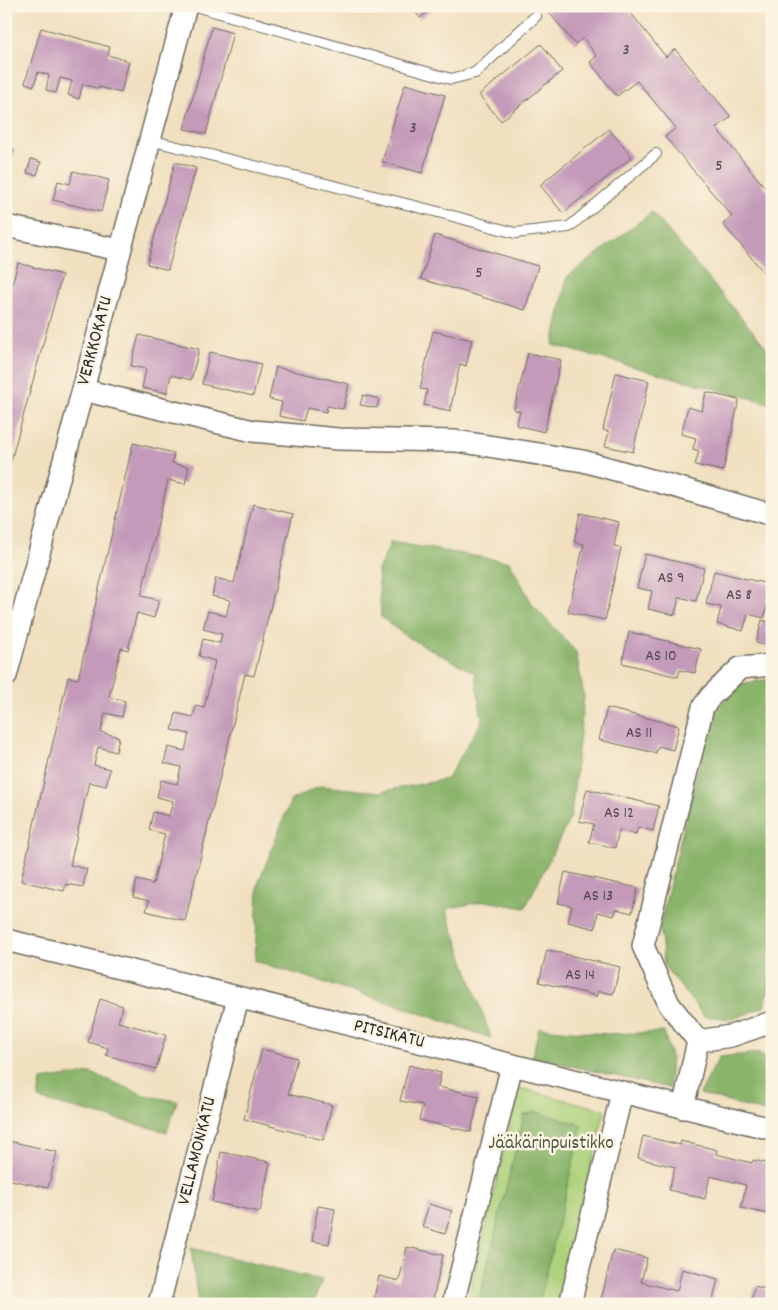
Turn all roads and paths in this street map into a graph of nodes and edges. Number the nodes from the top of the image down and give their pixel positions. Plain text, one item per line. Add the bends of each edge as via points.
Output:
1 (186, 6) edge
2 (195, 6) edge
3 (536, 16) dead end
4 (150, 140) junction
5 (656, 154) dead end
6 (6, 226) edge
7 (120, 250) junction
8 (83, 390) junction
9 (772, 515) edge
10 (772, 665) edge
11 (6, 676) edge
12 (6, 940) edge
13 (238, 998) junction
14 (772, 1022) edge
15 (698, 1041) junction
16 (512, 1065) junction
17 (622, 1093) junction
18 (683, 1108) junction
19 (772, 1129) edge
20 (159, 1304) edge
21 (453, 1304) edge
22 (570, 1304) edge

1 - 4 street, VERKKOKATU
2 - 3 lane via 451,79 475,72
4 - 5 lane via 515,233 569,227
4 - 7 street, VERKKOKATU
6 - 7 street
7 - 8 street, VERKKOKATU
8 - 9 street via 253,431 338,439 456,441 583,461
8 - 11 street, VERKKOKATU
10 - 15 street via 740,668 703,707 643,946 669,1004
12 - 13 street, PITSIKATU
13 - 16 street, PITSIKATU
13 - 20 street, VELLAMONKATU
14 - 15 street via 731,1036
15 - 18 street
16 - 17 street, PITSIKATU
16 - 21 street
17 - 18 street, PITSIKATU
17 - 22 street
18 - 19 street, PITSIKATU

